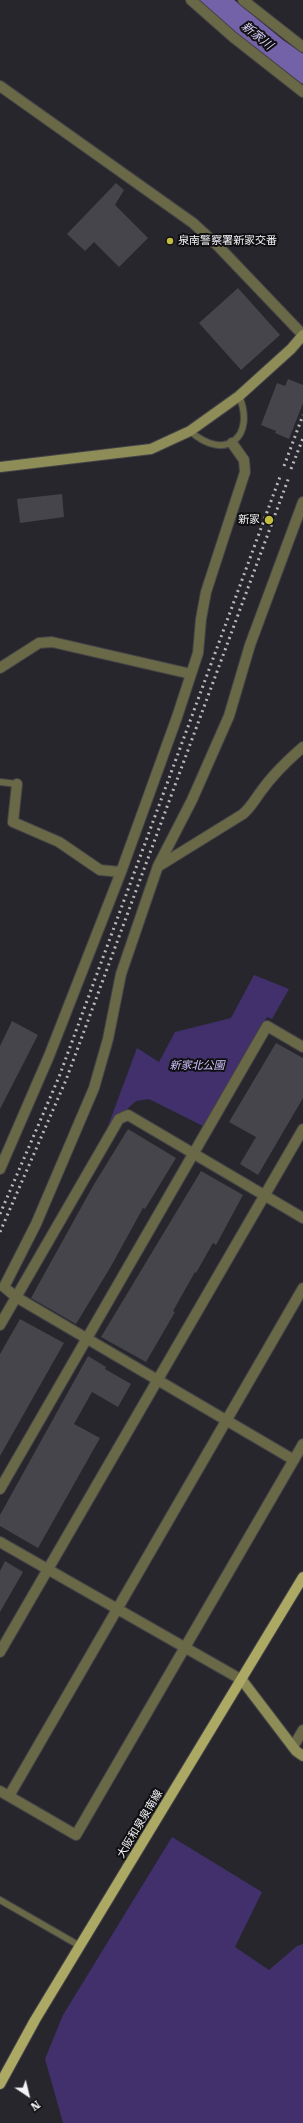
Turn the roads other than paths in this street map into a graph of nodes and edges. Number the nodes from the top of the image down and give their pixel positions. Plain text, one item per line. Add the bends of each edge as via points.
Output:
1 (191, 0) edge
2 (243, 0) edge
3 (303, 47) edge
4 (0, 86) edge
5 (303, 92) edge
6 (303, 335) edge
7 (239, 396) junction
8 (190, 431) junction
9 (232, 443) junction
10 (0, 467) edge
11 (303, 502) edge
12 (0, 668) edge
13 (191, 674) junction
14 (303, 746) edge
15 (0, 782) edge
16 (17, 784) joint
17 (158, 866) junction
18 (121, 872) junction
19 (303, 1048) edge
20 (303, 1129) edge
21 (195, 1154) junction
22 (1, 1167) edge
23 (264, 1195) junction
24 (303, 1218) edge
25 (303, 1288) edge
26 (16, 1297) junction
27 (0, 1325) edge
28 (87, 1339) junction
29 (157, 1380) junction
30 (226, 1420) junction
31 (303, 1444) edge
32 (294, 1460) junction
33 (0, 1489) edge
34 (0, 1542) edge
35 (48, 1570) junction
36 (303, 1577) edge
37 (117, 1609) junction
38 (185, 1648) junction
39 (0, 1652) edge
40 (242, 1680) junction
41 (303, 1730) edge
42 (293, 1747) junction
43 (303, 1756) edge
44 (4, 1793) edge
45 (0, 1900) edge
46 (80, 1946) junction
47 (0, 2084) edge

1 - 5 street via 232,37
2 - 3 street
4 - 6 street via 193,223
6 - 7 street
7 - 8 street
7 - 9 lane via 244,409 243,423 239,435
8 - 9 lane via 204,443 212,446
8 - 10 street via 151,449
9 - 13 street via 244,460 245,472 206,592 198,653
11 - 17 street via 250,645 229,716 192,800
12 - 13 street via 39,643 52,642
13 - 18 street
14 - 17 street via 280,768 261,791 254,805
15 - 16 lane
16 - 18 street via 12,822 59,842 100,870
17 - 26 street via 121,974 108,1039 94,1088 36,1224 4,1287
18 - 22 street via 49,1056
19 - 21 street via 267,1026
20 - 23 street
21 - 23 street
21 - 26 street via 128,1114 119,1119
21 - 28 street
23 - 24 street
23 - 29 street
25 - 30 street
26 - 27 street
26 - 28 street
28 - 29 street
28 - 33 street
29 - 30 street
29 - 35 street
30 - 32 street
30 - 37 street
31 - 32 street
32 - 38 street
34 - 35 street
35 - 37 street
35 - 39 street
36 - 40 main road, 大阪和泉泉南線
37 - 38 street
37 - 44 street
38 - 40 street
38 - 44 street via 76,1835
40 - 42 street
40 - 46 main road, 大阪和泉泉南線
41 - 42 street
42 - 43 street
45 - 46 lane
46 - 47 main road, 大阪和泉泉南線

